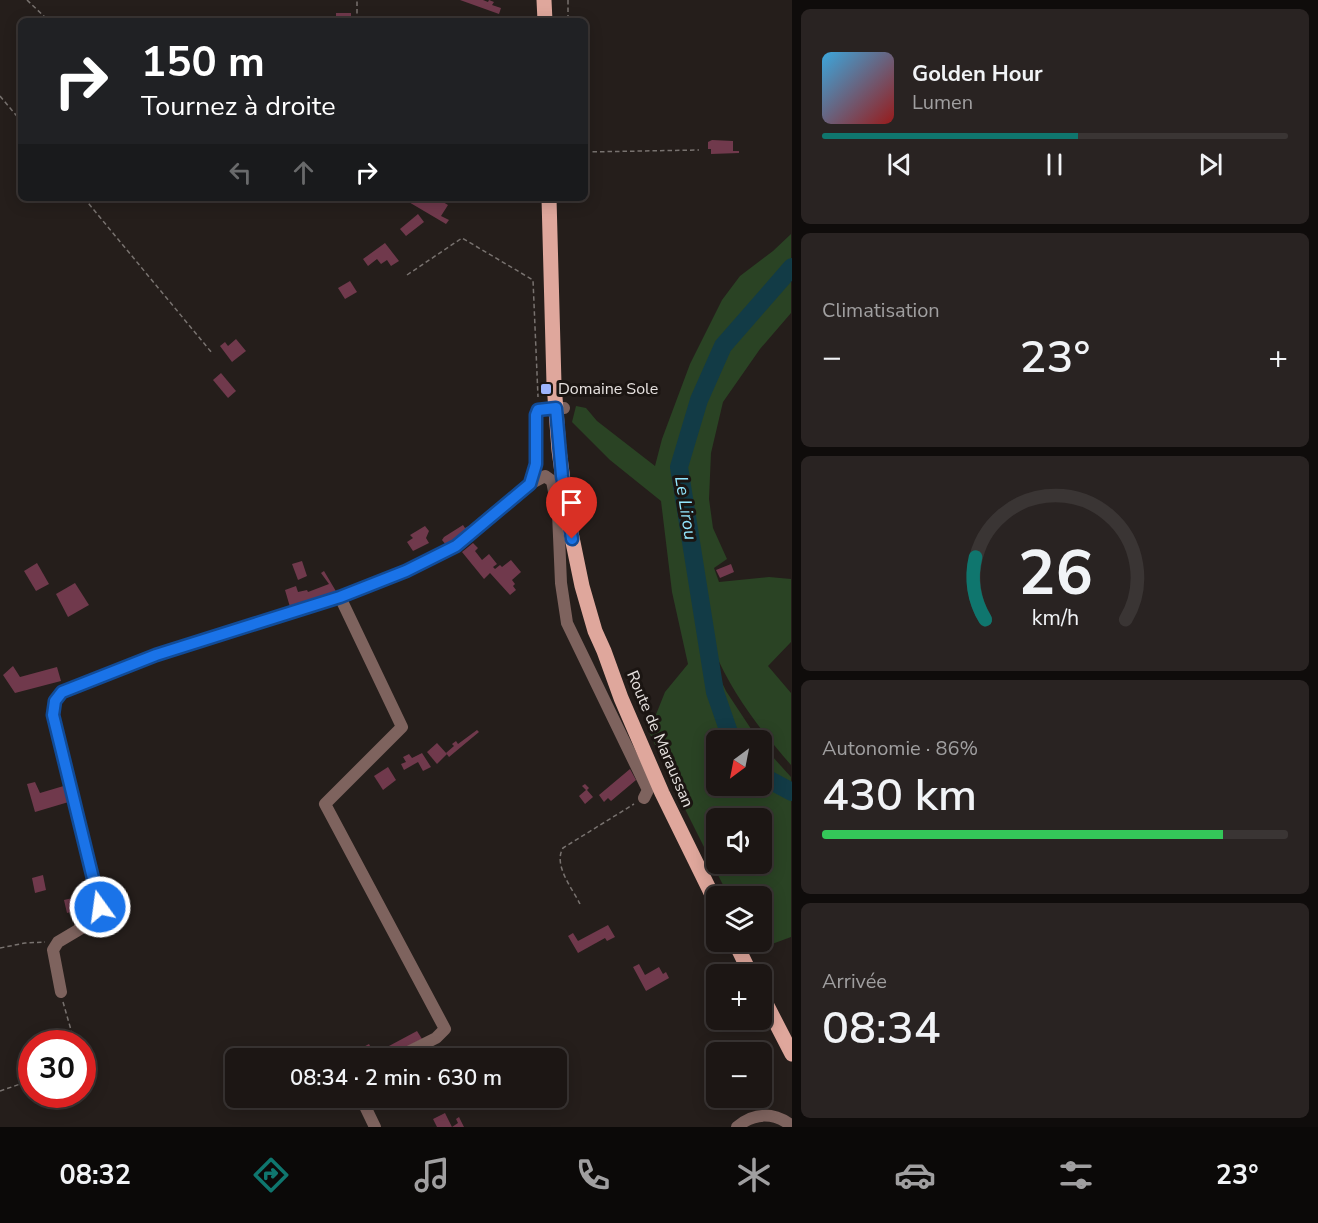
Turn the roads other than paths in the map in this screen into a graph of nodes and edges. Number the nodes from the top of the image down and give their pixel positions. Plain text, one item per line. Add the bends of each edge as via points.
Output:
1 (544, 0) edge
2 (550, 0) edge
3 (545, 18) edge
4 (550, 18) edge
5 (549, 201) edge
6 (554, 201) edge
7 (560, 408) junction
8 (530, 484) junction
9 (340, 597) junction
10 (644, 798) road end
11 (708, 886) edge
12 (61, 992) road end
13 (772, 1015) edge
14 (416, 1048) edge
15 (792, 1054) edge
16 (366, 1108) edge
17 (792, 1126) edge
18 (375, 1127) edge
19 (737, 1127) edge

1 - 3 main road
2 - 4 main road
5 - 7 main road, Route de Maraussan
6 - 7 main road, Route de Maraussan
7 - 8 street via 538,410 536,464
7 - 11 main road, Route de Maraussan via 580,537 604,651 662,793
8 - 9 street via 456,546
8 - 10 street via 545,476 552,481 567,623 648,790
9 - 12 street via 156,655 62,692 55,701 53,715 100,907 95,920 58,942 53,950
9 - 14 street via 402,727 325,804 445,1029
13 - 15 main road
16 - 18 street
17 - 19 street via 781,1118 760,1115

